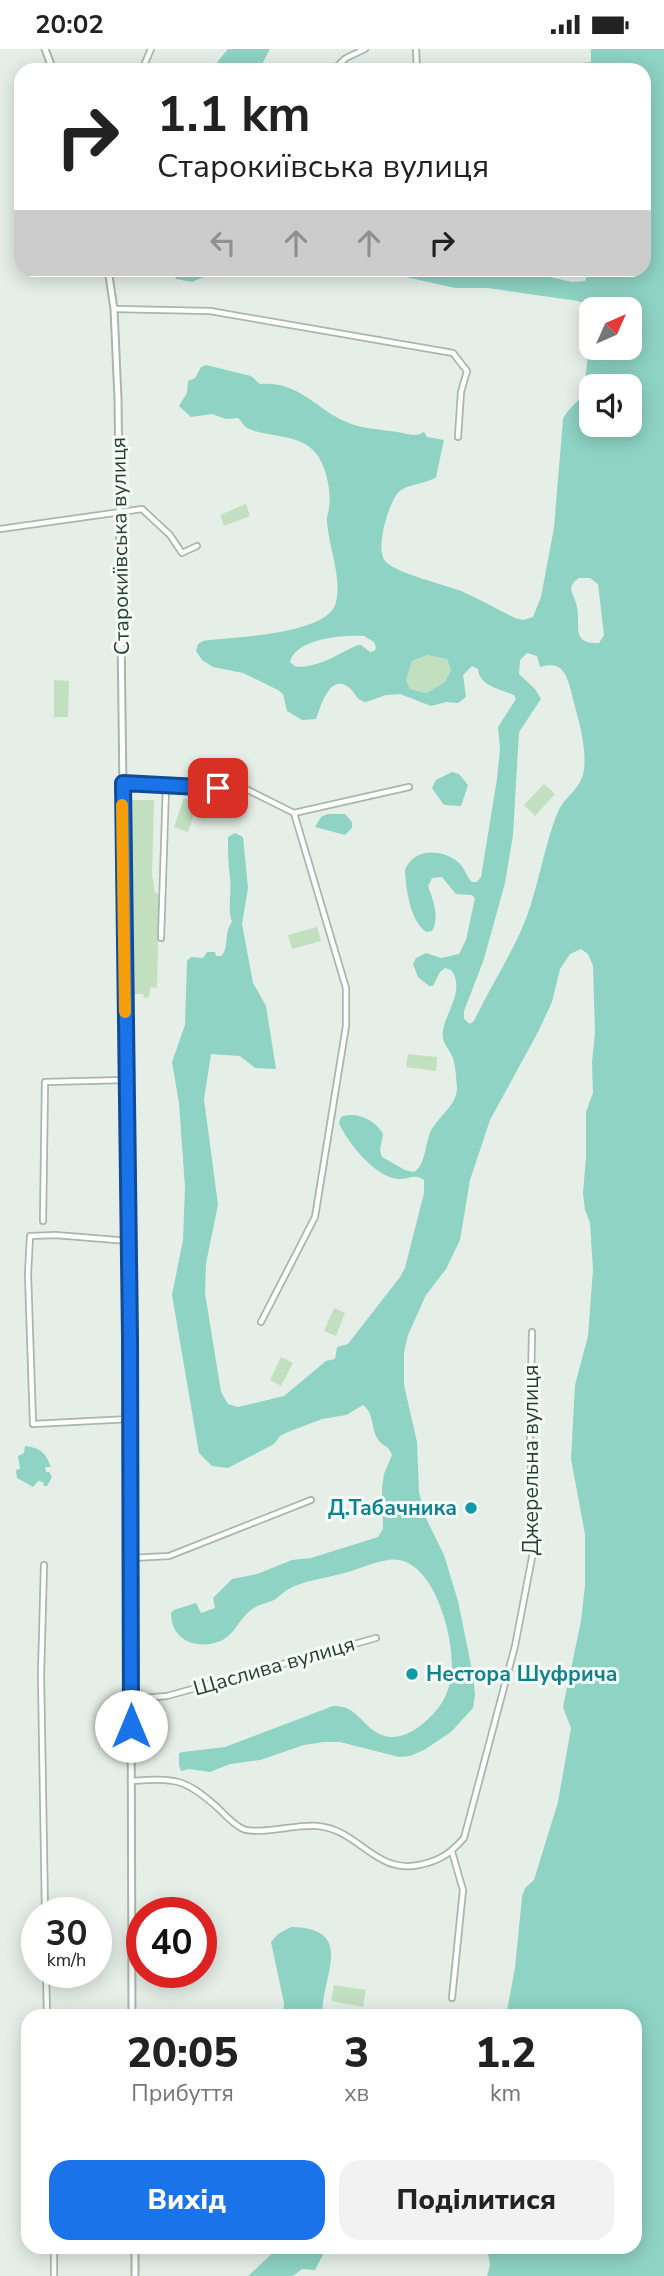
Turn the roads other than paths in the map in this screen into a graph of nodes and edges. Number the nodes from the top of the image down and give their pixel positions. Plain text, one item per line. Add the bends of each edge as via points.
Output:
1 (365, 49) edge
2 (341, 63) edge
3 (109, 277) edge
4 (114, 309) junction
5 (458, 437) dead end
6 (119, 511) junction
7 (0, 529) edge
8 (197, 546) dead end
9 (123, 783) junction
10 (166, 786) junction
11 (409, 787) dead end
12 (294, 813) junction
13 (161, 938) dead end
14 (126, 1080) junction
15 (43, 1221) dead end
16 (128, 1241) junction
17 (261, 1322) dead end
18 (532, 1332) dead end
19 (130, 1419) junction
20 (311, 1500) dead end
21 (131, 1558) junction
22 (44, 1565) dead end
23 (376, 1637) dead end
24 (131, 1699) junction
25 (130, 1781) junction
26 (452, 1852) junction
27 (45, 1897) edge
28 (46, 1988) edge
29 (452, 1999) dead end
30 (47, 2009) edge
31 (132, 2009) edge
32 (54, 2254) edge
33 (135, 2254) edge
34 (54, 2276) edge
35 (135, 2276) edge

1 - 2 street
3 - 4 street, Старокиївська вулиця
4 - 5 street via 210,311 453,353 467,372
4 - 6 street, Старокиївська вулиця
6 - 7 street
6 - 8 street via 142,509 182,553
6 - 9 street, Старокиївська вулиця
9 - 10 street
9 - 14 street, Старокиївська вулиця
10 - 12 street via 244,788
10 - 13 street
11 - 12 street
12 - 17 street via 346,988 346,1026 316,1217
14 - 15 street via 45,1082
14 - 16 street, Старокиївська вулиця
16 - 19 street, Старокиївська вулиця
16 - 19 street via 30,1236 28,1274 33,1424
18 - 26 street, Джерельна вулиця via 534,1547 499,1710 464,1838
19 - 21 street, Старокиївська вулиця
20 - 21 street via 169,1556
21 - 24 street, Старокиївська вулиця
22 - 27 street
23 - 24 street, Щаслива вулиця via 167,1696
24 - 25 street, Старокиївська вулиця
25 - 26 street via 176,1780 251,1831 303,1825 337,1830 387,1864 405,1868 438,1861
25 - 31 street, Старокиївська вулиця
26 - 29 street via 463,1891
28 - 30 street
32 - 34 street
33 - 35 street

